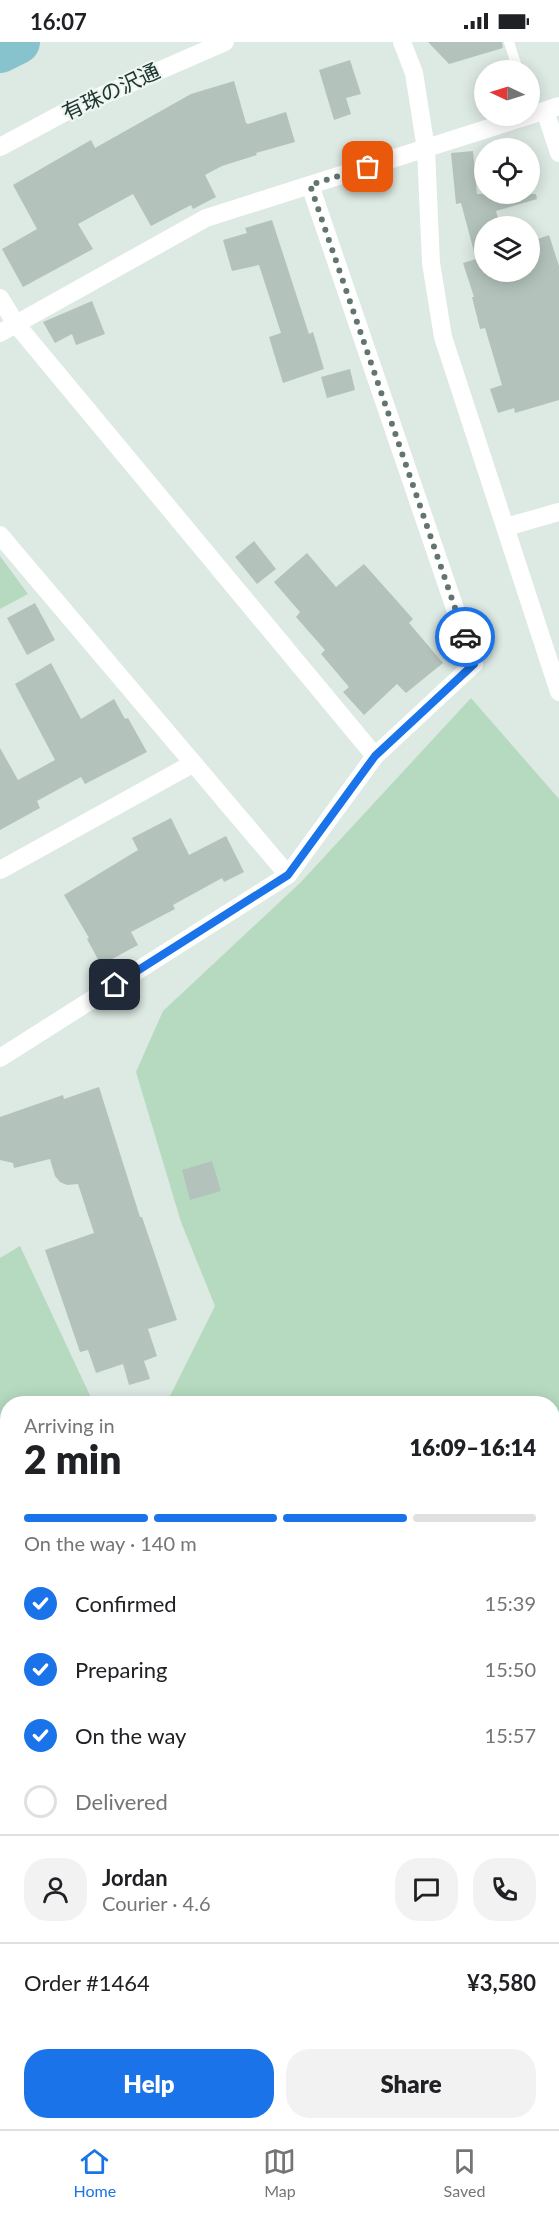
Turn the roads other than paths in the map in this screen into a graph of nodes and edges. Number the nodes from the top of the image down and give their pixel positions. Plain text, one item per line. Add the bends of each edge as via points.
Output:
1 (225, 42) edge
2 (402, 42) edge
3 (509, 42) edge
4 (515, 60) edge
5 (541, 110) edge
6 (0, 147) edge
7 (426, 148) junction
8 (559, 153) edge
9 (310, 185) junction
10 (0, 298) edge
11 (8, 328) edge
12 (559, 512) edge
13 (506, 527) junction
14 (0, 536) edge
15 (559, 692) edge
16 (375, 756) junction
17 (192, 764) junction
18 (0, 870) edge
19 (288, 875) junction
20 (0, 1058) edge

1 - 6 street, 有珠の沢通 via 69,110
2 - 7 street via 414,73
3 - 4 lane
5 - 7 street
5 - 8 street
7 - 9 street
7 - 13 street via 431,263 443,337
9 - 11 street via 206,218
9 - 16 street via 474,664
10 - 11 street
11 - 16 street
12 - 13 street
13 - 15 street
14 - 17 street
16 - 19 street
17 - 18 street
17 - 19 street
19 - 20 street

